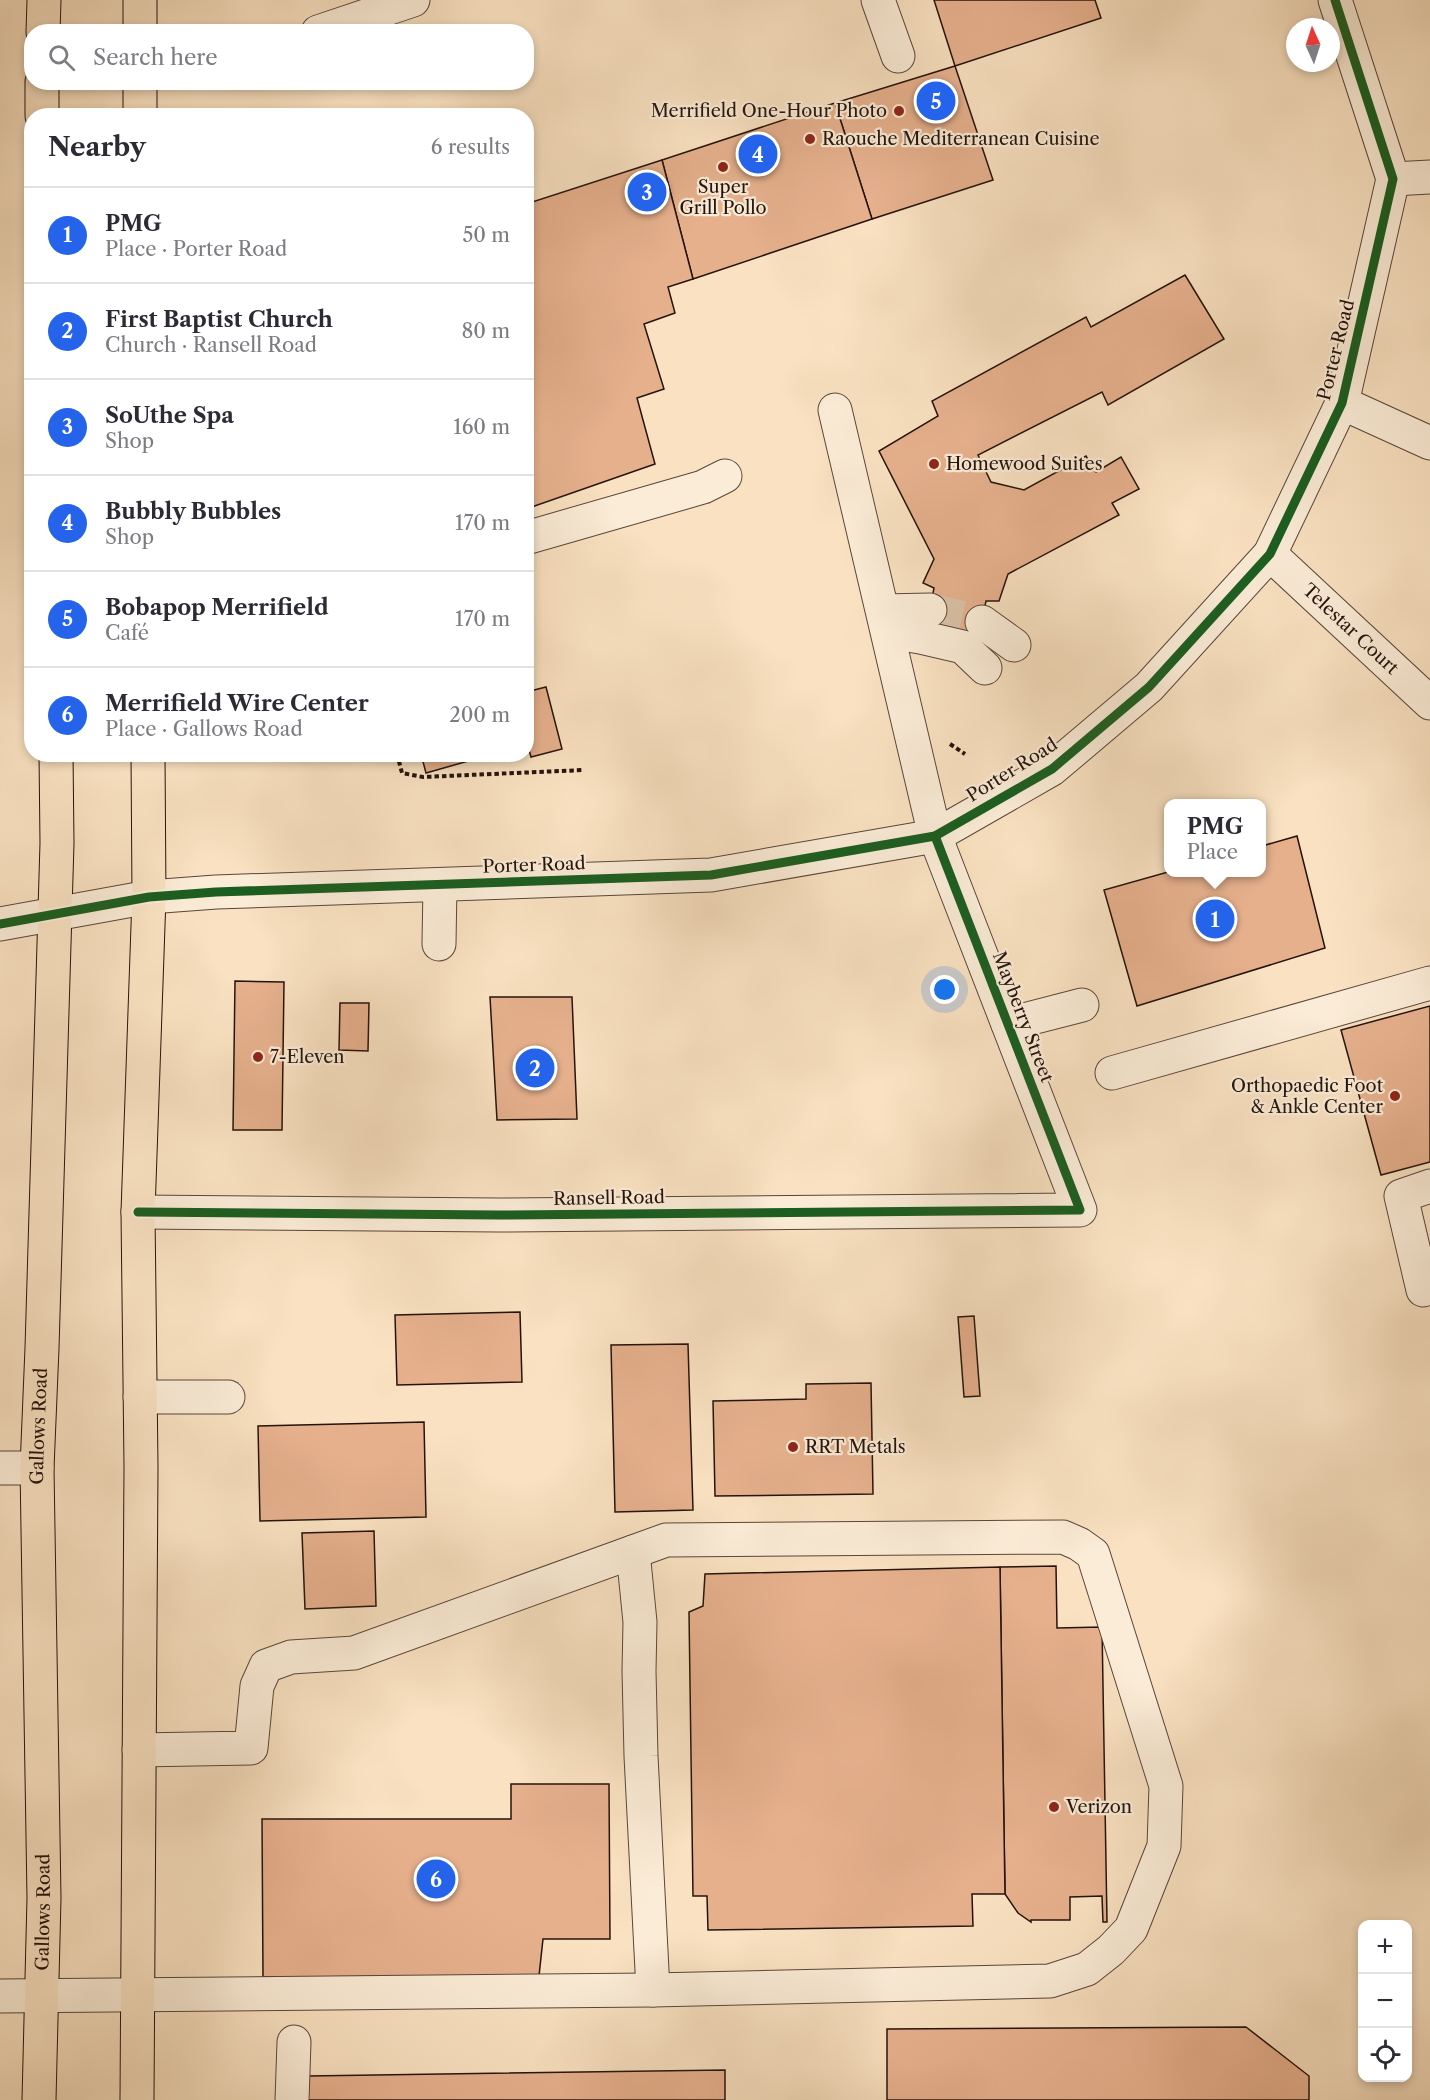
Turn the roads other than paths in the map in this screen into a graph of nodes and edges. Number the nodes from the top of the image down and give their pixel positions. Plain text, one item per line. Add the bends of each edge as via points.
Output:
1 (44, 0) edge
2 (140, 0) edge
3 (412, 0) edge
4 (878, 0) edge
5 (1335, 0) edge
6 (43, 24) edge
7 (140, 24) edge
8 (342, 24) edge
9 (898, 56) dead end
10 (42, 90) edge
11 (140, 90) edge
12 (42, 108) edge
13 (140, 108) edge
14 (1430, 177) edge
15 (1393, 179) junction
16 (1342, 404) junction
17 (835, 410) dead end
18 (1430, 443) edge
19 (725, 476) dead end
20 (534, 536) edge
21 (1270, 554) junction
22 (930, 610) tunnel mouth
23 (885, 621) junction
24 (982, 622) tunnel mouth
25 (1014, 645) dead end
26 (986, 668) dead end
27 (1430, 702) edge
28 (56, 762) edge
29 (148, 762) edge
30 (935, 836) junction
31 (440, 885) junction
32 (148, 897) junction
33 (54, 913) junction
34 (0, 924) edge
35 (439, 944) dead end
36 (1430, 983) edge
37 (1082, 1005) dead end
38 (1008, 1024) junction
39 (1112, 1073) dead end
40 (1430, 1186) edge
41 (1080, 1210) joint
42 (138, 1212) junction
43 (1423, 1290) dead end
44 (140, 1397) junction
45 (228, 1397) dead end
46 (0, 1468) edge
47 (37, 1468) junction
48 (633, 1552) junction
49 (139, 1750) junction
50 (653, 1990) junction
51 (42, 1995) junction
52 (138, 1995) junction
53 (0, 1996) edge
54 (294, 2042) dead end
55 (39, 2100) edge
56 (137, 2100) edge
57 (292, 2100) edge

1 - 6 main road
2 - 7 main road
3 - 8 street
4 - 9 street
5 - 15 street
10 - 12 main road
11 - 13 main road
14 - 15 street
15 - 16 street, Porter Road
16 - 18 street
16 - 21 street, Porter Road
17 - 23 street, Mayberry Street
19 - 20 street via 703,487
21 - 27 street, Telestar Court
21 - 30 street, Porter Road via 1149,687 1052,769
22 - 23 street
23 - 26 street via 920,637 963,647
23 - 30 street, Mayberry Street
24 - 25 street
28 - 33 main road, Gallows Road
29 - 32 main road
30 - 31 street, Porter Road via 711,875
30 - 38 street, Mayberry Street
31 - 32 street, Porter Road
31 - 35 street
32 - 33 street, Porter Road
32 - 42 main road
33 - 34 street, Porter Road
33 - 47 main road, Gallows Road
36 - 39 street
37 - 38 street
38 - 41 street, Mayberry Street
40 - 43 street via 1401,1196
41 - 42 street, Ransell Road via 508,1215
42 - 44 main road
44 - 45 street
44 - 49 main road
46 - 47 street
47 - 51 main road, Gallows Road
48 - 49 street via 354,1653 291,1657 266,1666 257,1686 251,1748
48 - 50 street via 640,1622 641,1756
48 - 50 street via 666,1540 1063,1538 1079,1544 1093,1554 1166,1786 1164,1846 1131,1929 1087,1969 1050,1981
49 - 52 main road
50 - 52 street
51 - 52 street
51 - 53 street
51 - 55 main road, Gallows Road
52 - 56 main road
54 - 57 street

